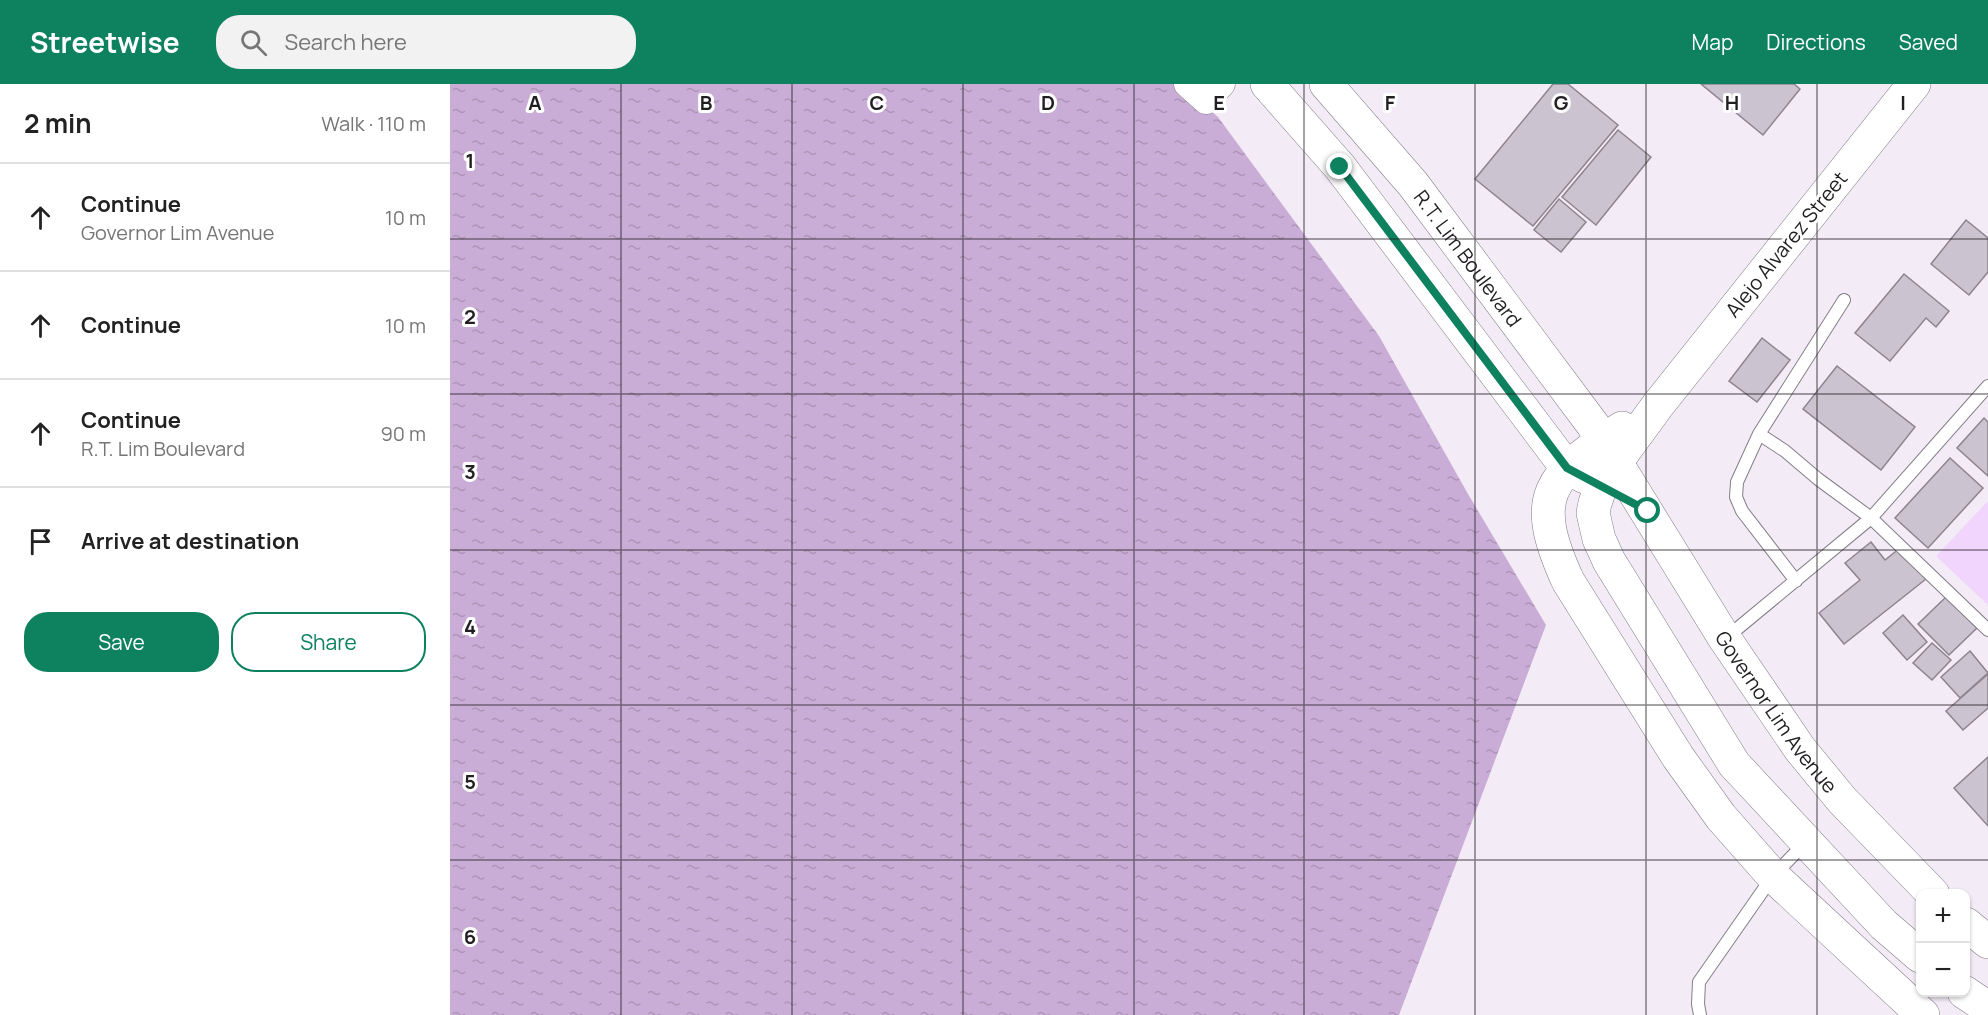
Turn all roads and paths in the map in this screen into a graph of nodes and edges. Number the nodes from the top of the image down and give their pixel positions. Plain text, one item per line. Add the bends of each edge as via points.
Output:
1 (1187, 84) edge
2 (1222, 84) edge
3 (1267, 84) edge
4 (1326, 84) edge
5 (1914, 84) edge
6 (1844, 300) dead end
7 (1988, 386) edge
8 (1759, 434) junction
9 (1607, 462) junction
10 (1567, 468) junction
11 (1871, 518) junction
12 (1796, 581) junction
13 (1988, 630) edge
14 (1725, 639) junction
15 (1807, 841) junction
16 (1773, 876) junction
17 (1928, 889) edge
18 (1970, 928) edge
19 (1988, 942) edge
20 (1916, 953) edge
21 (1970, 997) edge
22 (1988, 1008) edge
23 (1700, 1015) edge
24 (1923, 1015) edge

1 - 2 street via 1206,101
3 - 10 main road via 1340,167
4 - 9 main road, R.T. Lim Boulevard via 1413,184
5 - 9 main road, Alejo Alvarez Street via 1658,405
6 - 8 lane
7 - 11 lane
8 - 11 lane
8 - 12 lane via 1737,483 1736,497 1742,511
9 - 10 main road, Governor Lim Avenue
9 - 14 main road, Governor Lim Avenue via 1648,511
9 - 15 main road via 1593,513 1609,561 1734,764
10 - 16 main road via 1553,488 1548,515 1555,553 1568,580 1678,757 1721,817
11 - 12 lane
11 - 13 lane
12 - 14 lane
14 - 17 main road, Governor Lim Avenue via 1800,749 1842,800
15 - 16 lane
15 - 20 main road via 1884,925
16 - 23 lane via 1699,982
16 - 24 main road
18 - 19 main road
21 - 22 main road

